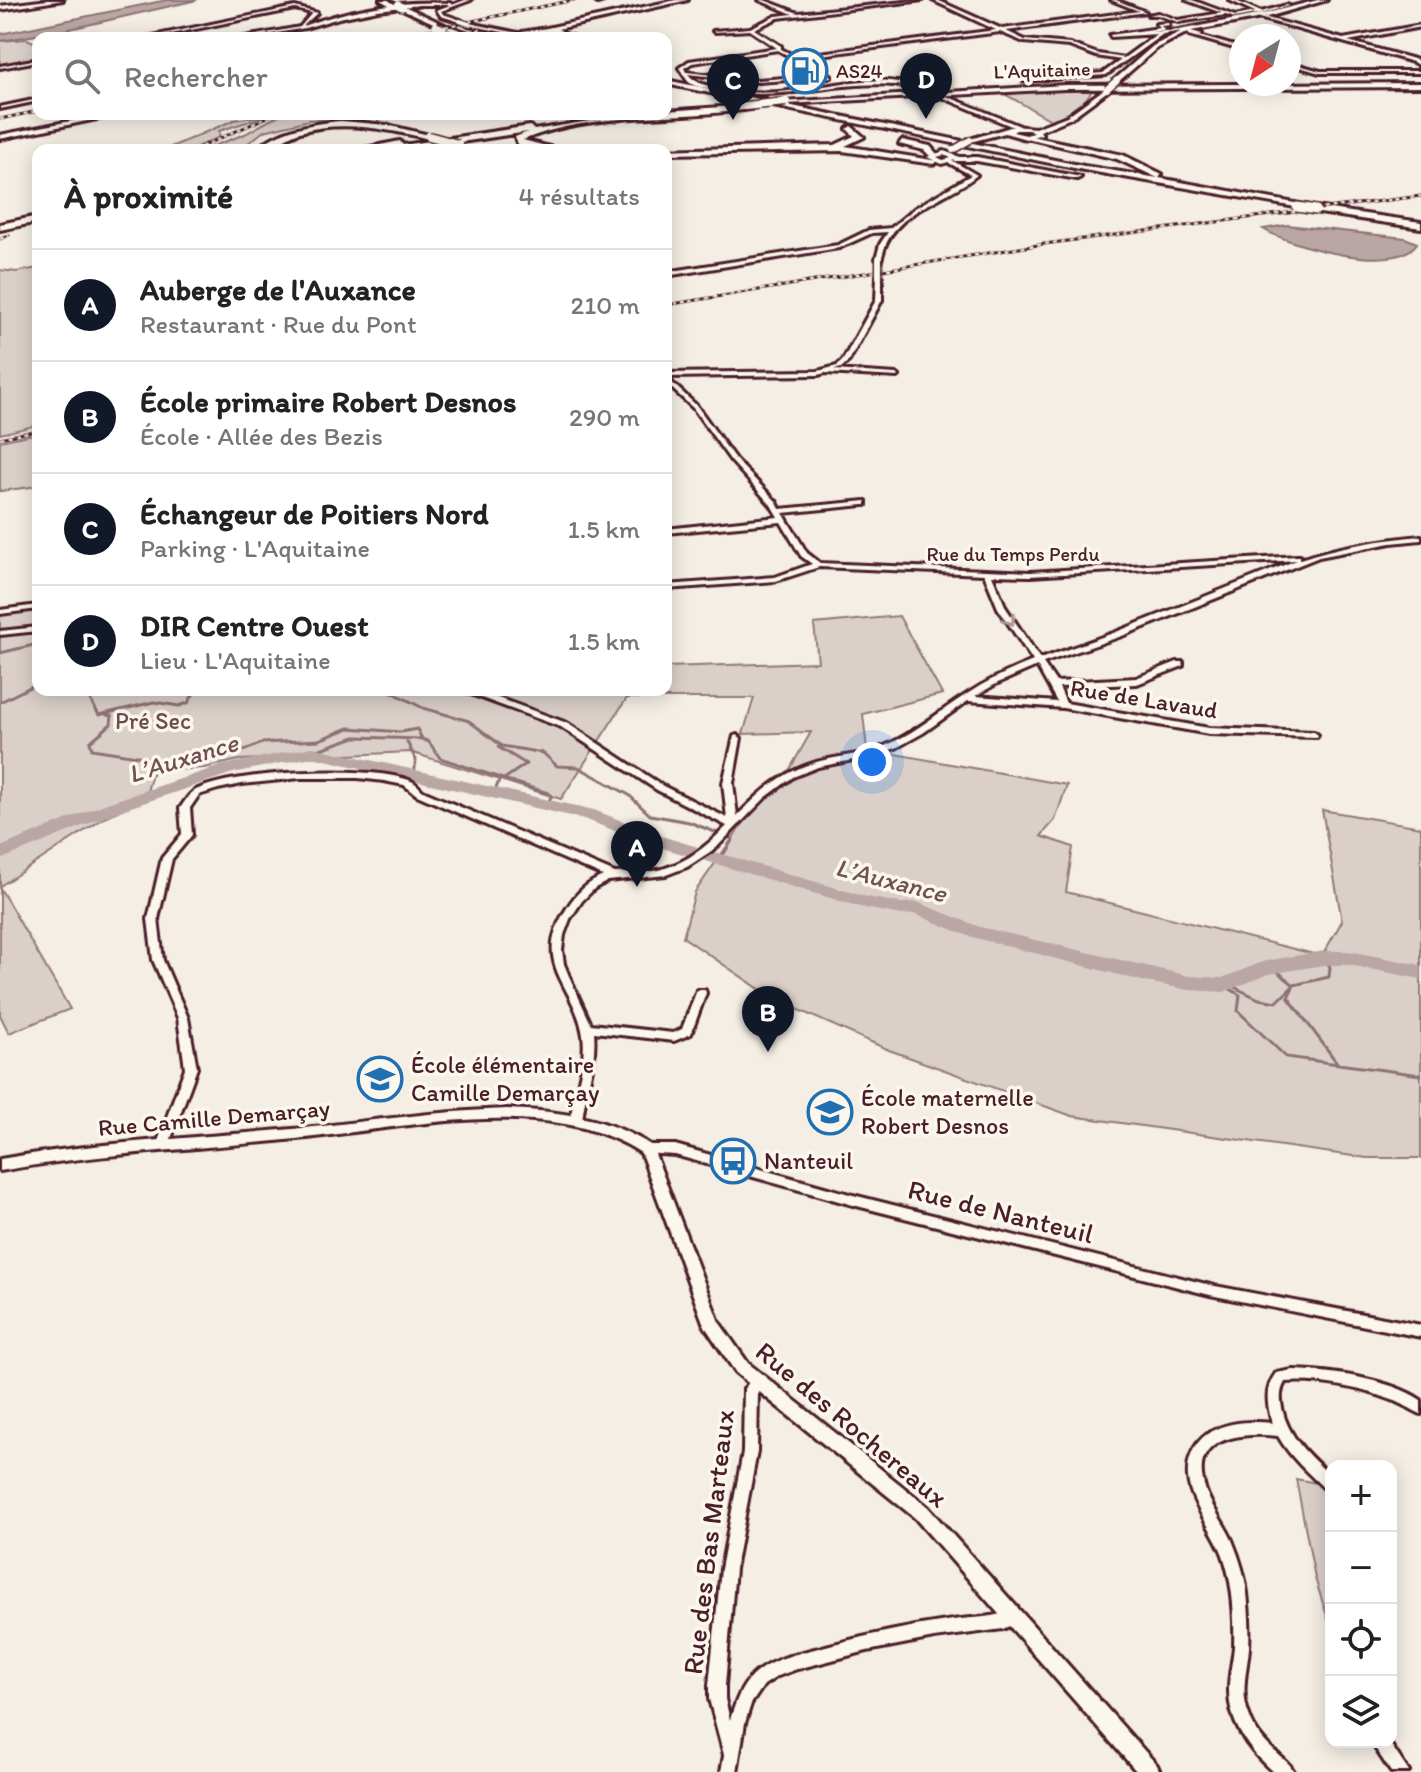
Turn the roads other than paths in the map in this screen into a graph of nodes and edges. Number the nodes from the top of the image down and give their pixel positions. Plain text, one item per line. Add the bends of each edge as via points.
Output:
1 (60, 0) edge
2 (383, 0) edge
3 (469, 0) edge
4 (605, 0) edge
5 (685, 0) edge
6 (692, 0) edge
7 (761, 0) edge
8 (921, 0) edge
9 (934, 0) edge
10 (1113, 0) edge
11 (1188, 0) edge
12 (1231, 0) edge
13 (1324, 0) edge
14 (598, 2) edge
15 (450, 4) junction
16 (396, 5) edge
17 (1287, 6) dead end
18 (0, 8) edge
19 (1144, 12) junction
20 (1226, 14) junction
21 (799, 15) junction
22 (1150, 15) junction
23 (1258, 15) junction
24 (1168, 24) junction
25 (1421, 26) edge
26 (301, 28) junction
27 (443, 28) junction
28 (549, 29) junction
29 (751, 29) junction
30 (1001, 30) junction
31 (715, 31) dead end
32 (175, 32) edge
33 (277, 32) edge
34 (450, 32) edge
35 (453, 32) edge
36 (457, 32) edge
37 (498, 32) edge
38 (539, 32) edge
39 (554, 32) edge
40 (566, 32) edge
41 (1187, 32) junction
42 (1161, 33) junction
43 (1343, 40) junction
44 (1229, 45) edge
45 (779, 49) junction
46 (791, 53) junction
47 (812, 55) junction
48 (1123, 59) junction
49 (32, 61) edge
50 (806, 61) junction
51 (1301, 66) edge
52 (0, 67) edge
53 (1421, 69) edge
54 (687, 73) junction
55 (713, 76) junction
56 (1024, 80) dead end
57 (1229, 82) edge
58 (1301, 82) edge
59 (672, 83) edge
60 (689, 83) junction
61 (672, 84) edge
62 (1421, 84) edge
63 (703, 92) junction
64 (32, 101) edge
65 (784, 102) junction
66 (743, 105) junction
67 (0, 108) edge
68 (672, 112) edge
69 (672, 114) edge
70 (986, 115) junction
71 (76, 120) edge
72 (85, 120) edge
73 (587, 120) edge
74 (613, 120) edge
75 (624, 120) edge
76 (1045, 125) junction
77 (851, 129) junction
78 (1024, 131) junction
79 (494, 132) junction
80 (1009, 132) junction
81 (1036, 133) junction
82 (288, 134) junction
83 (0, 136) edge
84 (884, 137) dead end
85 (898, 141) dead end
86 (1049, 142) junction
87 (266, 144) edge
88 (278, 144) edge
89 (404, 144) edge
90 (413, 144) edge
91 (435, 144) edge
92 (458, 144) edge
93 (524, 144) edge
94 (1077, 147) junction
95 (827, 148) junction
96 (672, 149) edge
97 (672, 151) edge
98 (952, 156) junction
99 (932, 157) junction
100 (1037, 159) junction
101 (1277, 202) junction
102 (1308, 208) junction
103 (32, 218) edge
104 (1421, 223) edge
105 (0, 226) edge
106 (893, 230) junction
107 (672, 273) edge
108 (826, 371) junction
109 (896, 376) dead end
110 (672, 377) edge
111 (672, 383) edge
112 (863, 503) dead end
113 (782, 515) junction
114 (672, 530) edge
115 (1421, 538) edge
116 (1316, 556) junction
117 (818, 565) junction
118 (1276, 566) junction
119 (987, 573) junction
120 (672, 587) edge
121 (32, 608) edge
122 (0, 612) edge
123 (32, 630) edge
124 (0, 633) edge
125 (1040, 663) junction
126 (1180, 664) dead end
127 (1054, 685) junction
128 (484, 696) edge
129 (968, 698) junction
130 (1063, 705) junction
131 (1314, 735) dead end
132 (737, 738) dead end
133 (732, 827) junction
134 (612, 876) junction
135 (701, 993) dead end
136 (586, 1027) junction
137 (576, 1121) junction
138 (163, 1144) junction
139 (647, 1150) junction
140 (0, 1165) edge
141 (1421, 1331) edge
142 (757, 1382) junction
143 (1421, 1408) edge
144 (1280, 1430) junction
145 (1325, 1479) edge
146 (1013, 1617) junction
147 (1383, 1748) edge
148 (731, 1764) edge
149 (1150, 1772) edge
150 (1286, 1772) edge
151 (1401, 1772) edge

1 - 18 main road
2 - 16 main road
3 - 15 street
4 - 14 street
5 - 28 main road
6 - 40 main road via 593,20
7 - 21 street
8 - 21 street
9 - 30 street
10 - 19 street
11 - 20 street
12 - 23 street via 1258,10
13 - 23 main road
15 - 26 street via 361,11
15 - 37 street, bridge via 439,12
16 - 27 main road
17 - 23 street
19 - 22 street
19 - 30 street
20 - 22 street via 1178,21
20 - 23 street
21 - 29 street via 769,19
22 - 24 street
23 - 41 main road
23 - 43 street
24 - 41 street
24 - 42 street via 1157,25 1164,29 1111,36
25 - 43 street
26 - 32 street via 315,13 295,8
26 - 33 street
27 - 34 main road
27 - 35 main road
27 - 36 main road
28 - 38 main road
28 - 39 main road
29 - 31 street
29 - 45 street
30 - 47 street
30 - 48 street via 1030,43 1070,45
41 - 42 street
41 - 44 street
41 - 76 main road, bridge via 1155,47 1072,116
42 - 48 street
43 - 53 street via 1415,61
45 - 46 street
45 - 54 street via 687,63 681,68
46 - 47 street
46 - 50 street
47 - 50 street
48 - 56 street via 1095,77
49 - 52 street
50 - 55 street via 829,76 758,81
51 - 53 street via 1320,72
54 - 55 street
54 - 60 street
55 - 60 street
57 - 65 highway, L'Aquitaine via 1011,86
58 - 62 highway, L'Aquitaine
59 - 60 main road
60 - 70 street, bridge via 757,94 871,83 915,87
60 - 100 main road
61 - 63 main road
62 - 65 highway, L'Aquitaine via 1091,86
63 - 77 main road
63 - 102 main road via 1095,173
64 - 67 street
65 - 66 highway, bridge
66 - 68 highway
66 - 69 highway
70 - 78 street
70 - 80 street
71 - 83 main road
72 - 83 main road
73 - 79 highway
74 - 91 highway
75 - 93 highway via 530,133 518,139
76 - 78 main road
76 - 81 main road
77 - 84 main road
77 - 95 highway via 860,137
78 - 80 main road
78 - 80 main road
78 - 81 main road
78 - 86 main road
79 - 89 highway
79 - 90 highway
80 - 98 main road, bridge via 970,140
81 - 86 main road
82 - 87 highway
82 - 88 highway
82 - 92 highway, bridge via 357,124
85 - 99 main road via 927,148
86 - 94 main road
94 - 100 main road via 1106,159 1082,165
94 - 101 main road via 1120,157 1177,182
95 - 96 highway
95 - 97 highway
95 - 99 highway
98 - 99 main road
98 - 102 main road
98 - 106 street via 974,175
100 - 101 main road
101 - 102 main road
102 - 104 main road
102 - 104 main road
103 - 105 highway
106 - 107 street via 871,231 839,246
106 - 108 street, bridge via 879,259 879,300 872,316 846,361
108 - 109 street
108 - 110 street
111 - 113 street
112 - 113 street
113 - 114 street
113 - 117 street via 804,554
115 - 116 street
116 - 118 street, Rue du Temps Perdu
116 - 118 street
117 - 119 street, Rue du Temps Perdu
117 - 120 street via 776,579
118 - 119 street, Rue du Temps Perdu
118 - 125 street
119 -> 125 street via 1000,604
121 - 122 street
123 - 124 street
125 - 127 street
125 - 129 street via 995,680
126 - 127 street via 1137,681
127 - 130 street
128 - 133 street via 564,725 660,788
129 - 130 street, Rue de Lavaud
129 - 133 street via 895,746 825,760 789,776
130 - 131 street, Rue de Lavaud via 1209,731
132 - 133 street via 728,783
133 - 134 street via 694,858 662,871
134 - 136 street via 578,897 557,939 559,966
134 - 138 street via 405,782 327,773 196,793 185,808 187,835 167,858 153,919 158,960 183,1018 191,1068
135 - 136 street via 687,1031 674,1037
136 - 137 street via 589,1057
137 - 138 street, Rue Camille Demarçay via 461,1118
137 - 139 street, Rue de Nanteuil via 618,1133
138 - 140 street, Rue Camille Demarçay
139 - 141 street, Rue de Nanteuil via 675,1150 1230,1295
139 - 142 street, Rue des Rochereaux via 712,1325
142 - 146 street, Rue des Rochereaux via 921,1512
142 - 148 street, Rue des Bas Marteaux via 751,1389 750,1452 728,1569 717,1685
143 - 144 street via 1383,1391 1288,1375 1273,1392
144 - 145 street
144 - 150 street via 1259,1427 1214,1437 1196,1461 1196,1481 1227,1546 1239,1587 1241,1649 1235,1694 1240,1714 1249,1736
146 - 148 street via 879,1639 771,1673 743,1705
146 - 149 street, Rue des Rochereaux
147 - 151 street

